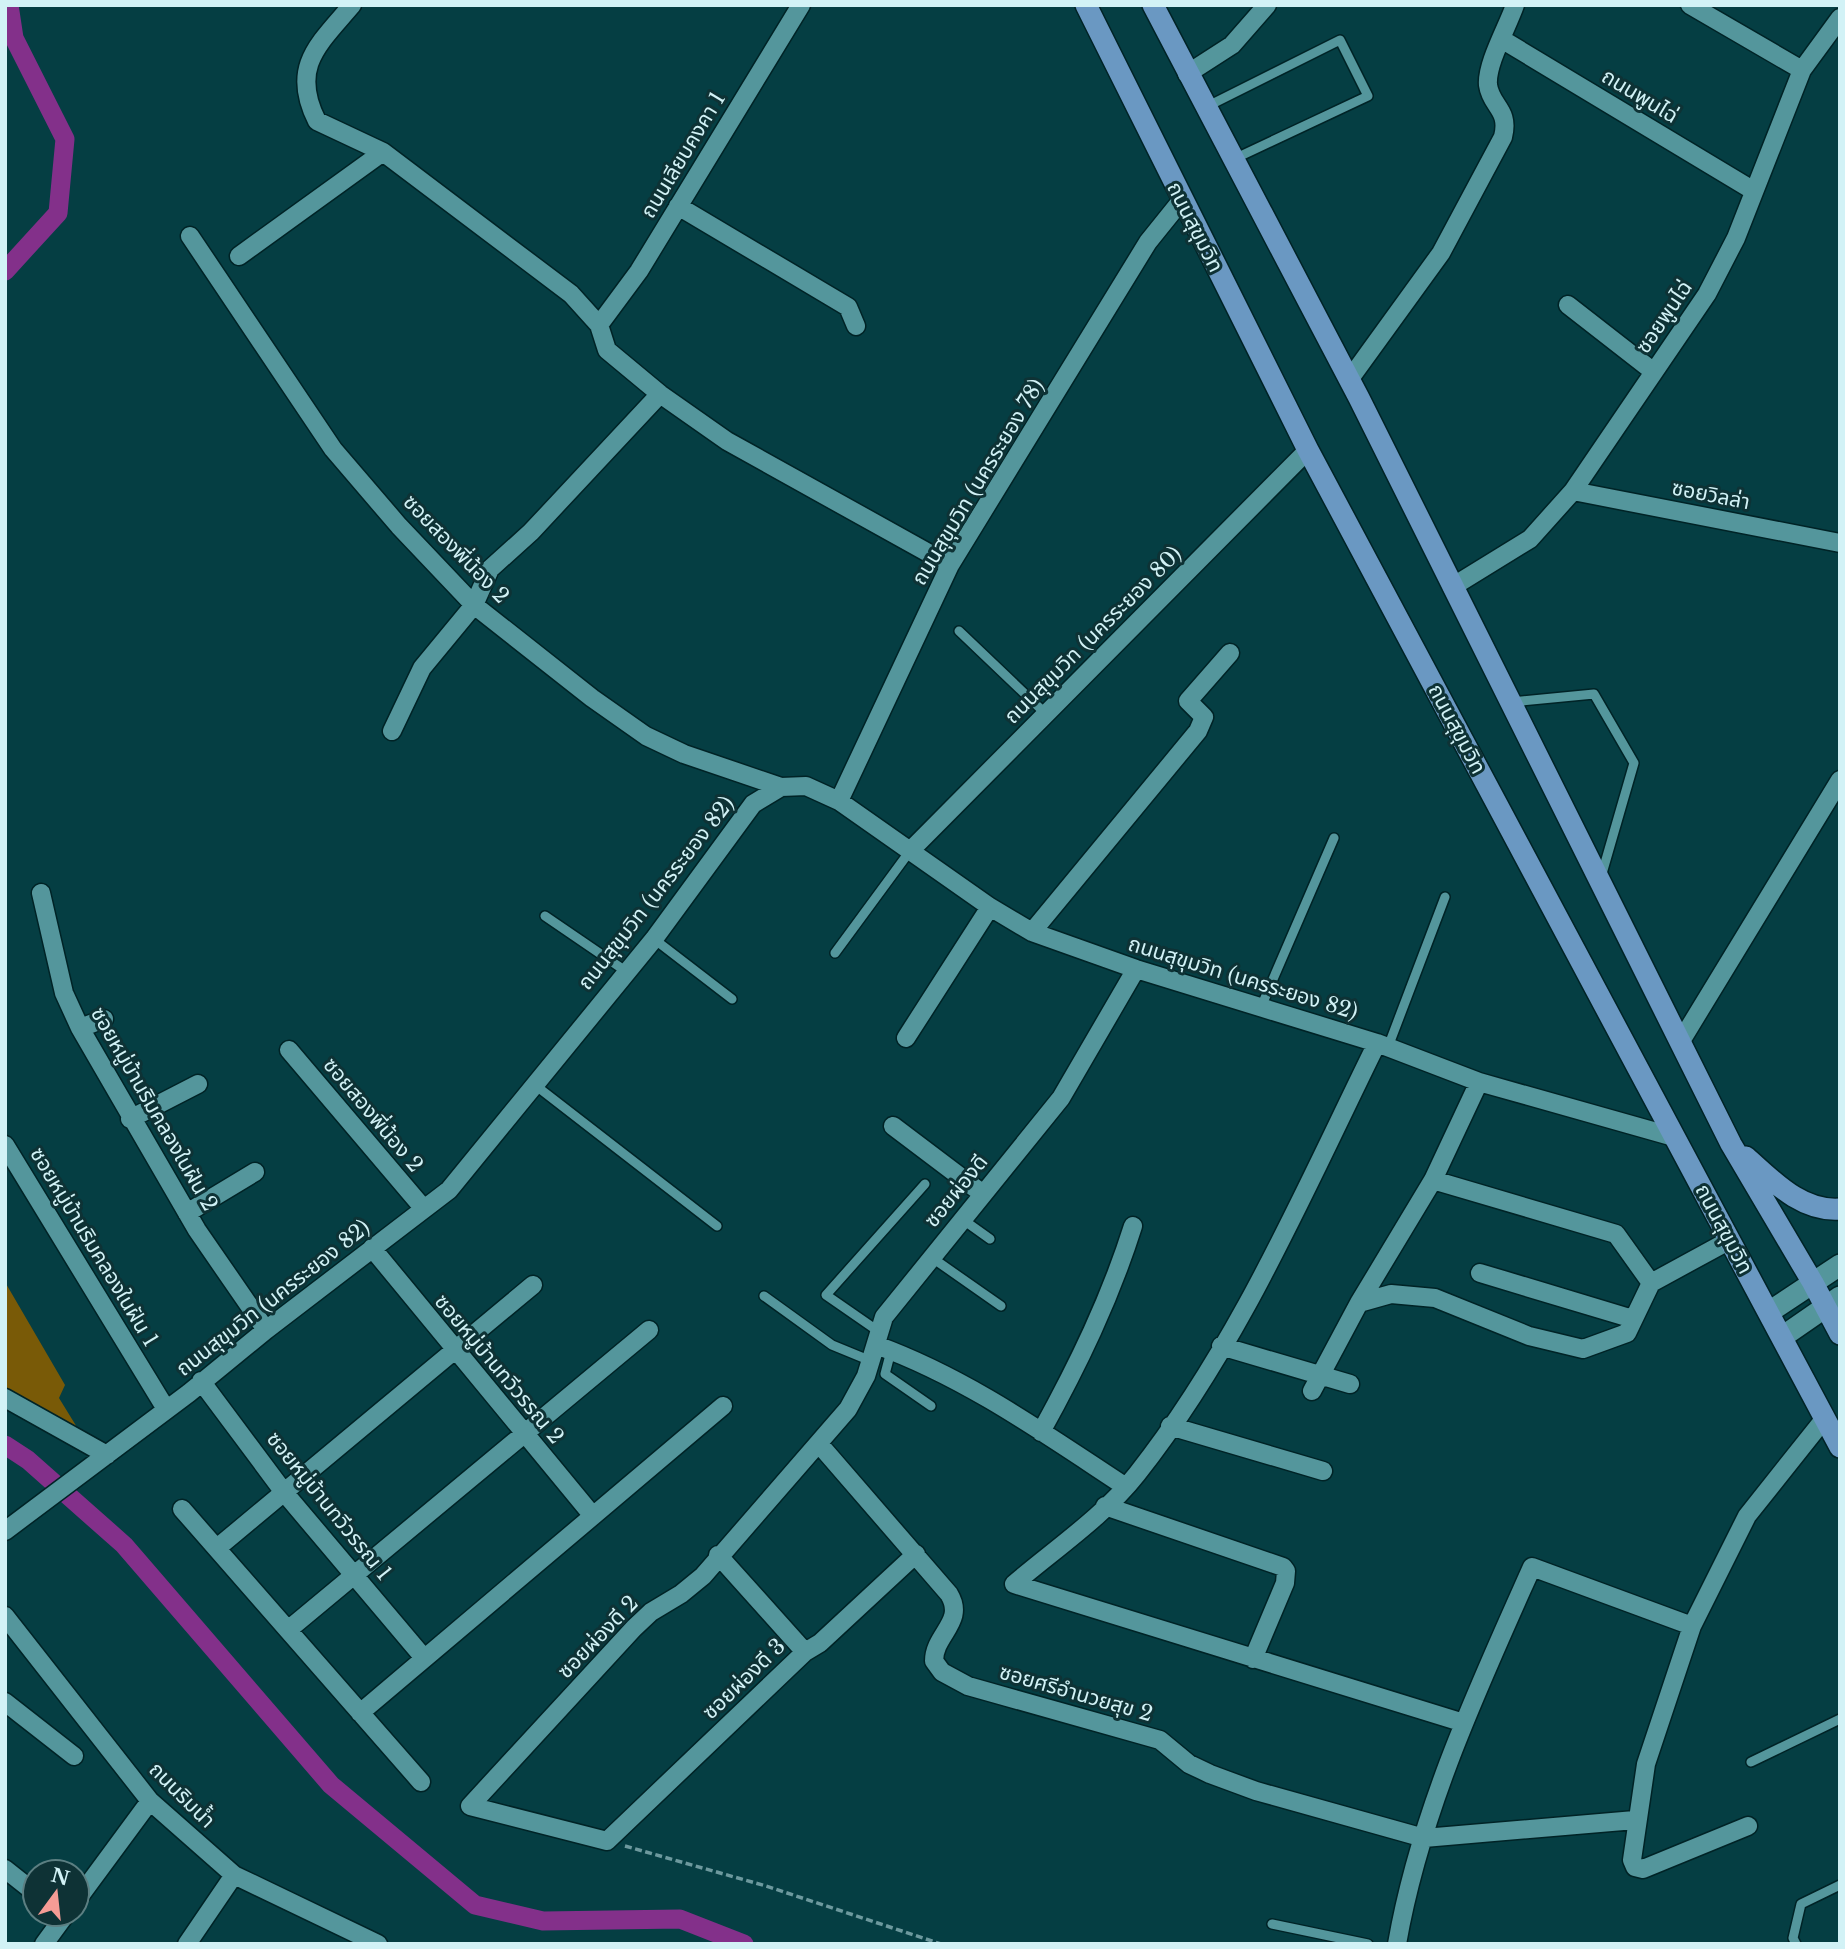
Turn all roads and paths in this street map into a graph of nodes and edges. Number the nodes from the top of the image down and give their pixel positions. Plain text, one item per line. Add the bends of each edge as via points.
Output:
1 (352, 5) edge
2 (801, 5) edge
3 (1086, 5) edge
4 (1153, 5) edge
5 (1267, 5) edge
6 (1515, 5) edge
7 (1690, 5) edge
8 (1840, 18) edge
9 (1503, 40) junction
10 (1802, 70) junction
11 (1187, 74) junction
12 (1204, 108) junction
13 (383, 152) junction
14 (1232, 160) junction
15 (1754, 191) junction
16 (1181, 201) junction
17 (678, 206) junction
18 (190, 236) dead end
19 (239, 256) dead end
20 (1568, 305) dead end
21 (599, 324) junction
22 (856, 326) dead end
23 (1654, 372) junction
24 (1349, 380) junction
25 (660, 394) junction
26 (1308, 450) junction
27 (1573, 491) junction
28 (1840, 543) edge
29 (950, 565) junction
30 (1452, 587) junction
31 (474, 605) junction
32 (959, 631) dead end
33 (1230, 653) dead end
34 (1510, 702) junction
35 (1046, 714) junction
36 (392, 731) dead end
37 (1840, 780) edge
38 (781, 787) junction
39 (839, 801) junction
40 (1334, 838) dead end
41 (910, 851) junction
42 (1600, 879) junction
43 (41, 894) dead end
44 (1445, 897) dead end
45 (989, 907) junction
46 (545, 916) dead end
47 (1032, 932) junction
48 (654, 939) junction
49 (835, 953) dead end
50 (1136, 969) junction
51 (626, 972) junction
52 (732, 999) dead end
53 (1261, 1007) junction
54 (104, 1019) dead end
55 (80, 1028) junction
56 (906, 1038) dead end
57 (1681, 1041) junction
58 (1383, 1045) junction
59 (289, 1050) dead end
60 (1479, 1082) junction
61 (198, 1084) dead end
62 (536, 1085) junction
63 (130, 1119) junction
64 (893, 1126) dead end
65 (1674, 1137) junction
66 (1731, 1144) junction
67 (5, 1145) edge
68 (255, 1172) dead end
69 (1433, 1180) junction
70 (925, 1184) dead end
71 (982, 1194) junction
72 (424, 1209) junction
73 (1840, 1209) edge
74 (187, 1213) junction
75 (962, 1219) junction
76 (718, 1226) dead end
77 (1133, 1226) dead end
78 (990, 1239) dead end
79 (1730, 1240) junction
80 (372, 1248) junction
81 (932, 1257) junction
82 (1840, 1265) edge
83 (1479, 1273) dead end
84 (1651, 1283) junction
85 (1813, 1283) junction
86 (533, 1285) dead end
87 (764, 1296) dead end
88 (1833, 1302) edge
89 (1359, 1303) junction
90 (1001, 1306) dead end
91 (1769, 1312) junction
92 (1633, 1320) junction
93 (266, 1330) junction
94 (649, 1330) dead end
95 (1840, 1334) edge
96 (1782, 1337) junction
97 (1221, 1346) junction
98 (879, 1347) junction
99 (454, 1351) junction
100 (1321, 1375) junction
101 (201, 1381) junction
102 (1350, 1384) dead end
103 (1312, 1391) dead end
104 (5, 1398) edge
105 (723, 1406) dead end
106 (931, 1406) dead end
107 (166, 1409) junction
108 (1825, 1418) junction
109 (1170, 1426) junction
110 (1041, 1432) junction
111 (523, 1434) junction
112 (820, 1445) junction
113 (1840, 1447) edge
114 (100, 1460) junction
115 (1323, 1471) dead end
116 (1126, 1487) junction
117 (283, 1491) junction
118 (1105, 1506) junction
119 (183, 1508) dead end
120 (593, 1516) junction
121 (5, 1531) edge
122 (217, 1548) junction
123 (916, 1554) junction
124 (718, 1555) junction
125 (354, 1573) junction
126 (5, 1616) edge
127 (1692, 1626) junction
128 (288, 1630) junction
129 (805, 1652) junction
130 (424, 1658) junction
131 (1253, 1658) junction
132 (5, 1702) edge
133 (360, 1713) junction
134 (1840, 1719) edge
135 (1464, 1723) junction
136 (74, 1756) dead end
137 (1751, 1762) dead end
138 (421, 1782) dead end
139 (150, 1801) junction
140 (1636, 1820) junction
141 (1748, 1826) dead end
142 (1424, 1838) junction
143 (607, 1841) junction
144 (5, 1869) edge
145 (234, 1875) junction
146 (91, 1880) edge
147 (21, 1882) edge
148 (1840, 1885) edge
149 (1272, 1924) dead end
150 (56, 1928) edge
151 (44, 1944) edge
152 (187, 1944) edge
153 (378, 1944) edge
154 (941, 1944) edge
155 (1368, 1944) edge
156 (1397, 1944) edge
157 (1796, 1944) edge

1 - 13 street via 314,50 304,86 317,121
2 - 17 street, ถนนเลียบคงคา 1
3 - 16 main road, ถนนสุขุมวิท
4 - 11 main road
5 - 11 street via 1232,45
6 - 9 street
7 - 10 street
8 - 10 street, ซอยพูนไฉ่
9 - 15 street, ถนนพูนไฉ่
9 - 24 street via 1488,84 1505,119 1503,137 1441,253
10 - 15 street, ซอยพูนไฉ่
11 - 12 main road
12 - 14 main road
12 - 14 lane via 1340,40 1368,96
13 - 19 street
13 - 21 street via 571,293
14 - 24 main road
15 - 23 street, ซอยพูนไฉ่ via 1707,294
16 - 26 main road, ถนนสุขุมวิท
16 - 29 street, ถนนสุขุมวิท (นครระยอง 78) via 1148,242
17 - 21 street, ถนนเลียบคงคา 1 via 639,271
17 - 22 street via 848,307
18 - 31 street, ซอยสองพี่น้อง 2 via 333,449
20 - 23 street
21 - 25 street via 607,350
23 - 27 street, ซอยพูนไฉ่
24 - 30 main road
25 - 29 street via 727,441
25 - 31 street via 531,532 490,569
26 - 35 street, ถนนสุขุมวิท (นครระยอง 80)
26 - 65 main road, ถนนสุขุมวิท
27 - 28 street, ซอยวิลล่า
27 - 30 street, ซอยพูนไฉ่ via 1530,539
29 - 39 street, ถนนสุขุมวิท (นครระยอง 78)
30 - 34 main road
31 - 36 street via 422,668
31 - 38 street, ซอยสองพี่น้อง 2 via 637,730 684,754
32 - 35 lane
33 - 47 street via 1188,701 1204,717 1198,731
34 - 42 main road
34 - 42 lane via 1594,694 1634,764
35 - 41 street, ถนนสุขุมวิท (นครระยอง 80)
37 - 57 street
38 - 39 street, ถนนสุขุมวิท (นครระยอง 82) via 806,786
38 - 48 street, ถนนสุขุมวิท (นครระยอง 82) via 753,804
39 - 41 street, ถนนสุขุมวิท (นครระยอง 82)
40 - 53 lane
41 - 45 street, ถนนสุขุมวิท (นครระยอง 82)
41 - 49 lane
42 - 57 main road
43 - 55 street, ซอยหมู่บ้านริมคลองในฝัน 2 via 64,993
44 - 58 lane
45 - 47 street, ถนนสุขุมวิท (นครระยอง 82)
45 - 56 street
46 - 51 lane
47 - 50 street, ถนนสุขุมวิท (นครระยอง 82)
48 - 51 street, ถนนสุขุมวิท (นครระยอง 82)
48 - 52 lane
50 - 53 street, ถนนสุขุมวิท (นครระยอง 82)
50 - 71 street, ซอยผ่องดี via 1061,1098
51 - 62 street, ถนนสุขุมวิท (นครระยอง 82)
53 - 58 street, ถนนสุขุมวิท (นครระยอง 82)
54 - 55 street
55 - 63 street, ซอยหมู่บ้านริมคลองในฝัน 2
57 - 66 main road
58 - 60 street, ถนนสุขุมวิท (นครระยอง 82)
58 - 97 street
59 - 72 street, ซอยสองพี่น้อง 2
60 - 65 street, ถนนสุขุมวิท (นครระยอง 82)
60 - 69 street
61 - 63 street
62 - 72 street, ถนนสุขุมวิท (นครระยอง 82) via 449,1190
62 - 76 lane
63 - 74 street, ซอยหมู่บ้านริมคลองในฝัน 2
64 - 71 street
65 - 79 main road, ถนนสุขุมวิท
66 - 73 main road via 1807,1204
66 - 85 main road
67 - 107 street, ซอยหมู่บ้านริมคลองในฝัน 1
68 - 74 street
69 - 84 street via 1616,1234
69 - 89 street
70 - 98 lane via 826,1295
71 - 75 street, ซอยผ่องดี
72 - 80 street, ถนนสุขุมวิท (นครระยอง 82)
74 - 93 street, ซอยหมู่บ้านริมคลองในฝัน 2
75 - 78 lane
75 - 81 street, ซอยผ่องดี
77 - 110 street via 1116,1279 1080,1360
79 - 84 street
79 - 91 main road, ถนนสุขุมวิท
80 - 93 street, ถนนสุขุมวิท (นครระยอง 82)
80 - 99 street, ซอยหมู่บ้านทวีวรรณ 2
81 - 90 lane
81 - 98 street, ซอยผ่องดี via 884,1317
82 - 85 street
83 - 92 street
84 - 92 street
85 - 88 main road
85 - 91 street
86 - 99 street
87 - 98 lane via 832,1345
88 - 95 main road
88 - 96 street
89 - 92 street via 1391,1294 1435,1298 1529,1336 1583,1349 1626,1333
89 - 100 street
91 - 96 main road, ถนนสุขุมวิท
93 - 101 street, ถนนสุขุมวิท (นครระยอง 82)
94 - 111 street
96 - 108 main road, ถนนสุขุมวิท
97 - 100 street
97 - 109 street
98 - 106 lane via 885,1374
98 - 110 street via 947,1374
98 - 112 street, ซอยผ่องดี via 859,1391
99 - 111 street, ซอยหมู่บ้านทวีวรรณ 2
99 - 117 street
100 - 102 street
100 - 103 street
101 - 107 street, ถนนสุขุมวิท (นครระยอง 82)
101 - 117 street, ซอยหมู่บ้านทวีวรรณ 1
104 - 114 street
105 - 120 street
107 - 114 street, ถนนสุขุมวิท (นครระยอง 82)
108 - 113 main road, ถนนสุขุมวิท
108 - 127 street via 1747,1516
109 - 115 street
109 - 116 street
110 - 116 street
111 - 120 street, ซอยหมู่บ้านทวีวรรณ 2
111 - 125 street
112 - 123 street, ซอยศรีอำนวยสุข 2
112 - 124 street, ซอยผ่องดี 2
114 - 121 street, ถนนสุขุมวิท (นครระยอง 82)
116 - 118 street
117 - 122 street
117 - 125 street, ซอยหมู่บ้านทวีวรรณ 1
118 - 131 street via 1283,1567 1285,1583
118 - 131 street via 1014,1584
119 - 122 street
120 - 130 street
122 - 128 street
123 - 129 street, ซอยผ่องดี 3
123 - 142 street, ซอยศรีอำนวยสุข 2 via 955,1605 955,1616 934,1655 936,1667 950,1677 1160,1741 1196,1768 1256,1791
124 - 129 street
124 - 143 street, ซอยผ่องดี 2 via 693,1585 634,1628 470,1806
125 - 128 street
125 - 130 street, ซอยหมู่บ้านทวีวรรณ 1
126 - 139 street, ถนนริมน้ำ
127 - 135 street via 1532,1567
127 - 140 street via 1646,1763
128 - 133 street
129 - 143 street, ซอยผ่องดี 3
130 - 133 street
131 - 135 street
132 - 136 street
133 - 138 street
134 - 137 lane
135 - 142 street
139 - 145 street, ถนนริมน้ำ
139 - 146 street
140 - 141 street via 1632,1860 1635,1867 1643,1869
140 - 142 street, ซอยศรีอำนวยสุข 2
142 - 156 street
143 - 154 path via 766,1886
144 - 147 street
145 - 152 street
145 - 153 street, ถนนริมน้ำ
148 - 157 lane via 1801,1904 1793,1938
149 - 155 lane
150 - 151 street

